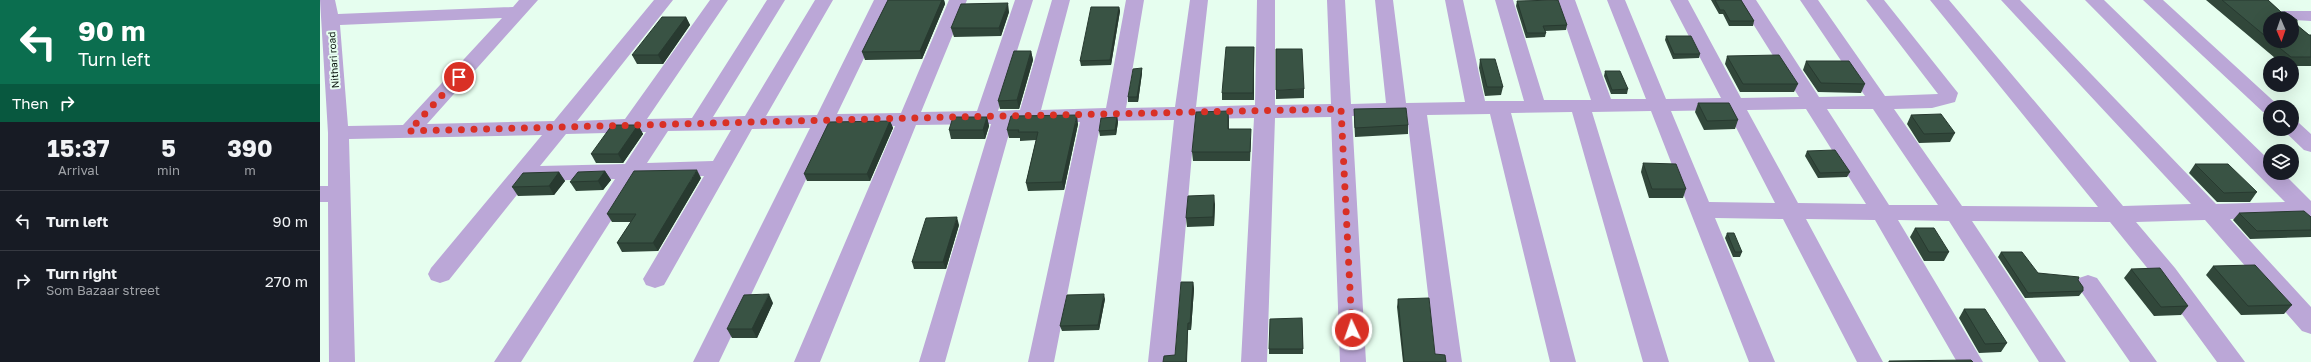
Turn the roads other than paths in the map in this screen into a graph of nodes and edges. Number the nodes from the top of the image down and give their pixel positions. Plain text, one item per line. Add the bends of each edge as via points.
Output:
1 (664, 0) edge
2 (719, 0) edge
3 (776, 0) edge
4 (824, 0) edge
5 (883, 0) edge
6 (958, 0) edge
7 (1024, 0) edge
8 (1061, 0) edge
9 (1135, 0) edge
10 (1200, 0) edge
11 (1266, 0) edge
12 (1336, 0) edge
13 (1384, 0) edge
14 (1454, 0) edge
15 (1504, 0) edge
16 (1566, 0) edge
17 (1616, 0) edge
18 (1679, 0) edge
19 (1747, 0) edge
20 (1809, 0) edge
21 (1875, 0) edge
22 (1939, 0) edge
23 (2010, 0) edge
24 (2094, 0) edge
25 (2152, 0) edge
26 (2268, 4) edge
27 (524, 6) edge
28 (326, 7) edge
29 (2278, 12) edge
30 (2311, 16) edge
31 (2299, 18) edge
32 (2299, 28) edge
33 (2306, 34) edge
34 (1879, 102) junction
35 (2263, 102) edge
36 (1813, 103) junction
37 (1658, 104) junction
38 (1734, 104) junction
39 (1580, 105) junction
40 (1603, 105) junction
41 (1499, 106) junction
42 (1536, 106) junction
43 (1476, 107) junction
44 (1407, 108) junction
45 (1341, 109) junction
46 (1265, 111) junction
47 (1185, 112) junction
48 (1092, 114) junction
49 (1115, 114) junction
50 (1029, 115) junction
51 (995, 116) junction
52 (910, 118) junction
53 (823, 120) junction
54 (749, 122) junction
55 (699, 123) junction
56 (332, 124) edge
57 (662, 124) junction
58 (632, 125) junction
59 (560, 127) junction
60 (409, 131) junction
61 (2299, 134) edge
62 (2311, 145) edge
63 (719, 168) junction
64 (633, 171) junction
65 (522, 174) junction
66 (330, 194) edge
67 (1700, 210) junction
68 (1790, 211) junction
69 (2309, 211) edge
70 (1882, 212) junction
71 (2211, 212) junction
72 (1955, 213) junction
73 (2116, 214) junction
74 (440, 274) dead end
75 (655, 278) dead end
76 (2088, 284) dead end
77 (2311, 324) edge
78 (342, 362) edge
79 (507, 362) edge
80 (706, 362) edge
81 (808, 362) edge
82 (932, 362) edge
83 (1042, 362) edge
84 (1161, 362) edge
85 (1254, 362) edge
86 (1353, 362) edge
87 (1449, 362) edge
88 (1563, 362) edge
89 (1656, 362) edge
90 (1762, 362) edge
91 (1870, 362) edge
92 (1970, 362) edge
93 (2053, 362) edge
94 (2144, 362) edge
95 (2232, 362) edge

1 - 59 street
2 - 58 street
3 - 55 street
4 - 54 street
5 - 53 street
6 - 52 street
7 - 51 street
8 - 50 street
9 - 49 street
10 - 47 street
11 - 46 street
12 - 45 street
13 - 44 street
14 - 43 street
15 - 42 street
16 - 40 street
17 - 37 street
18 - 38 street
19 - 36 street
20 - 34 street
21 - 34 street via 1948,93 1948,98 1939,101
22 - 73 street
23 - 71 street
24 - 69 street
25 - 35 street
26 - 29 street
27 - 28 street
27 - 60 street
28 - 56 street, Nithari road
30 - 31 street
32 - 33 street
34 - 36 street
34 - 72 street
36 - 38 street
36 - 70 street
37 - 38 street
37 - 40 street
37 - 67 street
38 - 68 street
39 - 40 street
39 - 42 street
39 - 89 street
41 - 42 street
41 - 43 street
41 - 88 street
43 - 44 street
44 - 45 street
44 - 87 street
45 - 46 street
45 - 86 street
46 - 47 street
46 - 85 street
47 - 49 street
47 - 84 street
48 - 49 street
48 - 50 street
48 - 83 street
50 - 51 street
51 - 52 street
51 - 82 street
52 - 53 street
52 - 81 street
53 - 54 street
53 - 80 street
54 - 55 street
54 - 63 street
55 - 57 street
56 - 60 street
56 - 66 street, Nithari road
57 - 58 street
57 - 64 street
58 - 59 street
59 - 60 street
59 - 65 street
61 - 62 street
63 - 64 street
63 - 75 street
64 - 65 street
64 - 79 street
65 - 74 street
66 - 78 street, Nithari road
67 - 68 street
67 - 90 street
68 - 70 street
68 - 91 street
69 - 71 street
70 - 72 street
70 - 92 street
71 - 73 street
71 - 77 street
72 - 73 street
72 - 93 street
73 - 95 street via 2166,274
76 - 94 street

